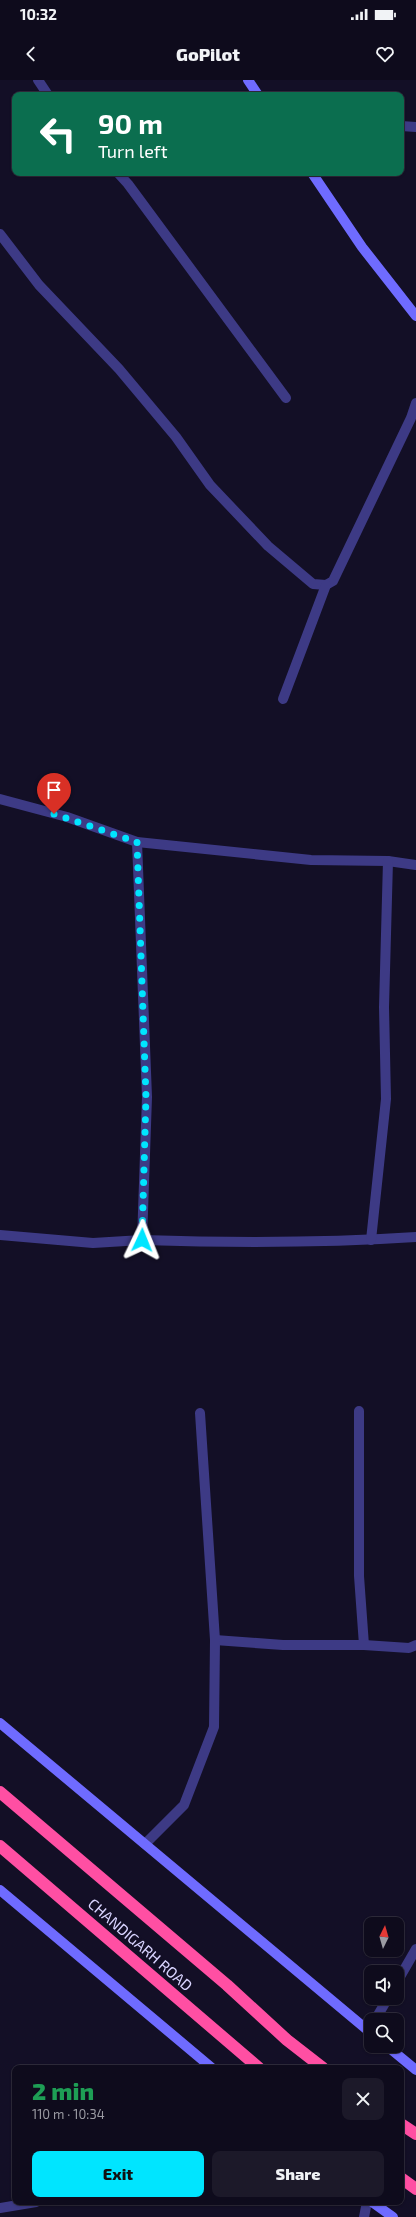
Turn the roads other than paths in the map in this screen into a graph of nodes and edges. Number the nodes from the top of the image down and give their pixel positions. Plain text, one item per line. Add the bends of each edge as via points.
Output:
1 (38, 80) edge
2 (248, 80) edge
3 (46, 92) edge
4 (256, 92) edge
5 (404, 126) edge
6 (416, 127) edge
7 (120, 176) edge
8 (314, 176) edge
9 (0, 234) edge
10 (416, 316) edge
11 (286, 398) dead end
12 (416, 403) edge
13 (326, 585) junction
14 (283, 699) dead end
15 (0, 799) edge
16 (137, 842) junction
17 (388, 861) junction
18 (416, 865) edge
19 (0, 1235) edge
20 (416, 1237) edge
21 (142, 1240) junction
22 (371, 1240) junction
23 (200, 1412) dead end
24 (359, 1412) dead end
25 (215, 1640) junction
26 (364, 1645) junction
27 (416, 1645) edge
28 (0, 1723) edge
29 (0, 1792) edge
30 (145, 1844) junction
31 (0, 1846) edge
32 (0, 1890) edge
33 (416, 1949) edge
34 (404, 1970) edge
35 (364, 2025) edge
36 (395, 2053) edge
37 (208, 2065) edge
38 (256, 2065) edge
39 (319, 2065) edge
40 (416, 2070) edge
41 (404, 2126) edge
42 (416, 2134) edge
43 (404, 2180) edge
44 (416, 2189) edge
45 (18, 2205) edge
46 (366, 2205) edge
47 (376, 2205) edge
48 (0, 2208) edge
49 (364, 2217) edge
50 (393, 2217) edge

1 - 3 street
2 - 4 main road
5 - 6 street
7 - 11 street
8 - 10 main road via 362,247
9 - 13 street via 38,285 119,369 172,431 210,485 268,546 313,584
12 - 13 street via 333,581
13 - 14 street
15 - 16 street via 67,817
16 - 17 street via 311,860
16 - 21 street via 146,1097
17 - 18 street
17 - 22 street via 384,1007 386,1099
19 - 21 street via 93,1243
20 - 22 street
21 - 22 street
23 - 25 street
24 - 26 street via 359,1576
25 - 26 street via 283,1645
25 - 30 street via 214,1727 184,1805
26 - 27 street via 409,1648
28 - 30 main road
29 - 39 highway
30 - 35 main road
31 - 38 highway, CHANDIGARH ROAD
32 - 37 main road
33 - 34 street
36 - 40 main road
41 - 42 highway
43 - 44 highway
45 - 48 street
46 - 49 street
47 - 50 main road

